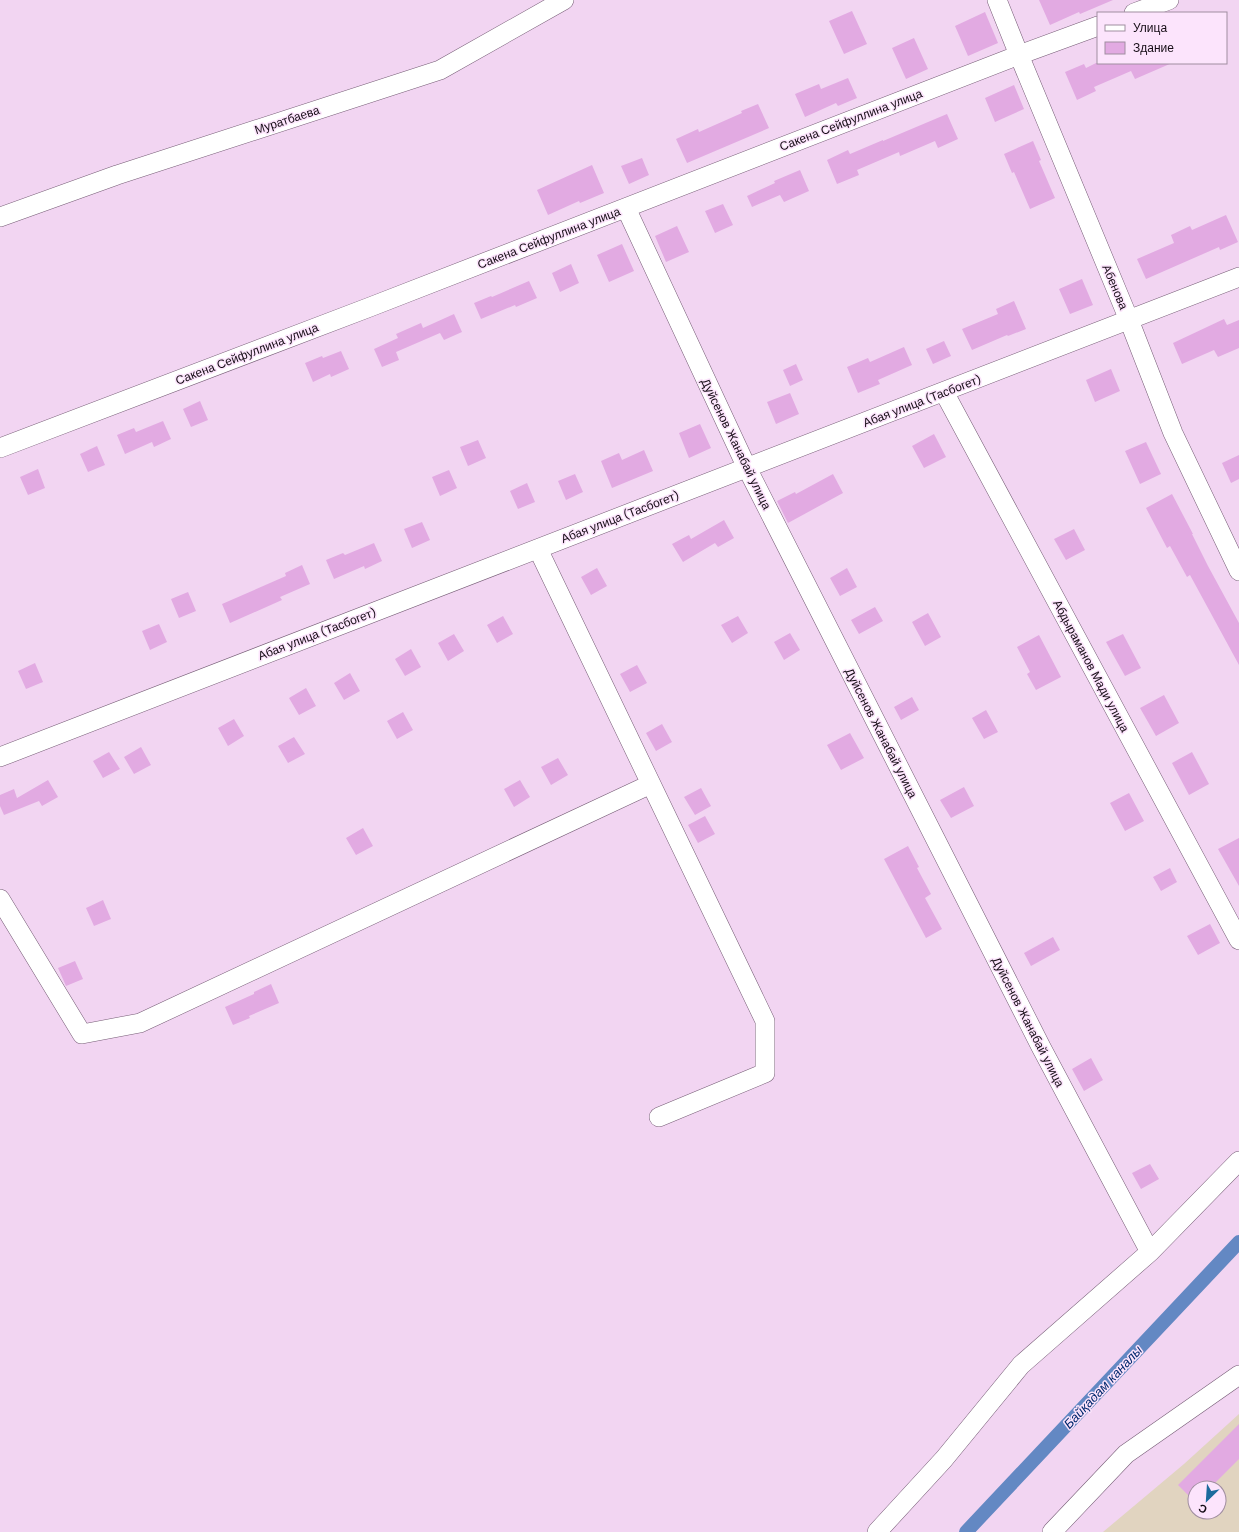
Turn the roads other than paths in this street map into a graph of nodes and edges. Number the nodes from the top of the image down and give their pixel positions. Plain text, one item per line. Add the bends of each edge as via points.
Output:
1 (564, 0) edge
2 (998, 0) edge
3 (1169, 0) edge
4 (1137, 12) edge
5 (1097, 26) edge
6 (1019, 55) junction
7 (626, 208) junction
8 (0, 216) edge
9 (1239, 277) edge
10 (1129, 320) junction
11 (944, 392) junction
12 (0, 448) edge
13 (747, 468) junction
14 (538, 549) junction
15 (1239, 571) edge
16 (0, 757) edge
17 (651, 784) junction
18 (0, 899) edge
19 (1239, 940) edge
20 (659, 1117) dead end
21 (1239, 1161) edge
22 (1150, 1252) junction
23 (1239, 1375) edge
24 (877, 1532) edge
25 (1052, 1532) edge

1 - 8 street, Муратбаева via 440,70 117,175
2 - 6 street, Абенова
3 - 4 street
5 - 6 street, Сакена Сейфуллина улица
6 - 7 street, Сакена Сейфуллина улица
6 - 10 street, Абенова
7 - 12 street, Сакена Сейфуллина улица
7 - 13 street, Дуйсенов Жанабай улица
9 - 10 street, Абая улица (Тасбогет)
10 - 11 street, Абая улица (Тасбогет)
10 - 15 street, Абенова via 1173,433
11 - 13 street, Абая улица (Тасбогет)
11 - 19 street, Абдыраманов Мади улица
13 - 14 street, Абая улица (Тасбогет)
13 - 22 street, Дуйсенов Жанабай улица via 1041,1047
14 - 16 street, Абая улица (Тасбогет)
14 - 17 street
17 - 18 street via 140,1023 82,1034
17 - 20 street via 765,1020 765,1073
21 - 22 street
22 - 24 street via 1021,1365 944,1459
23 - 25 street via 1126,1454

